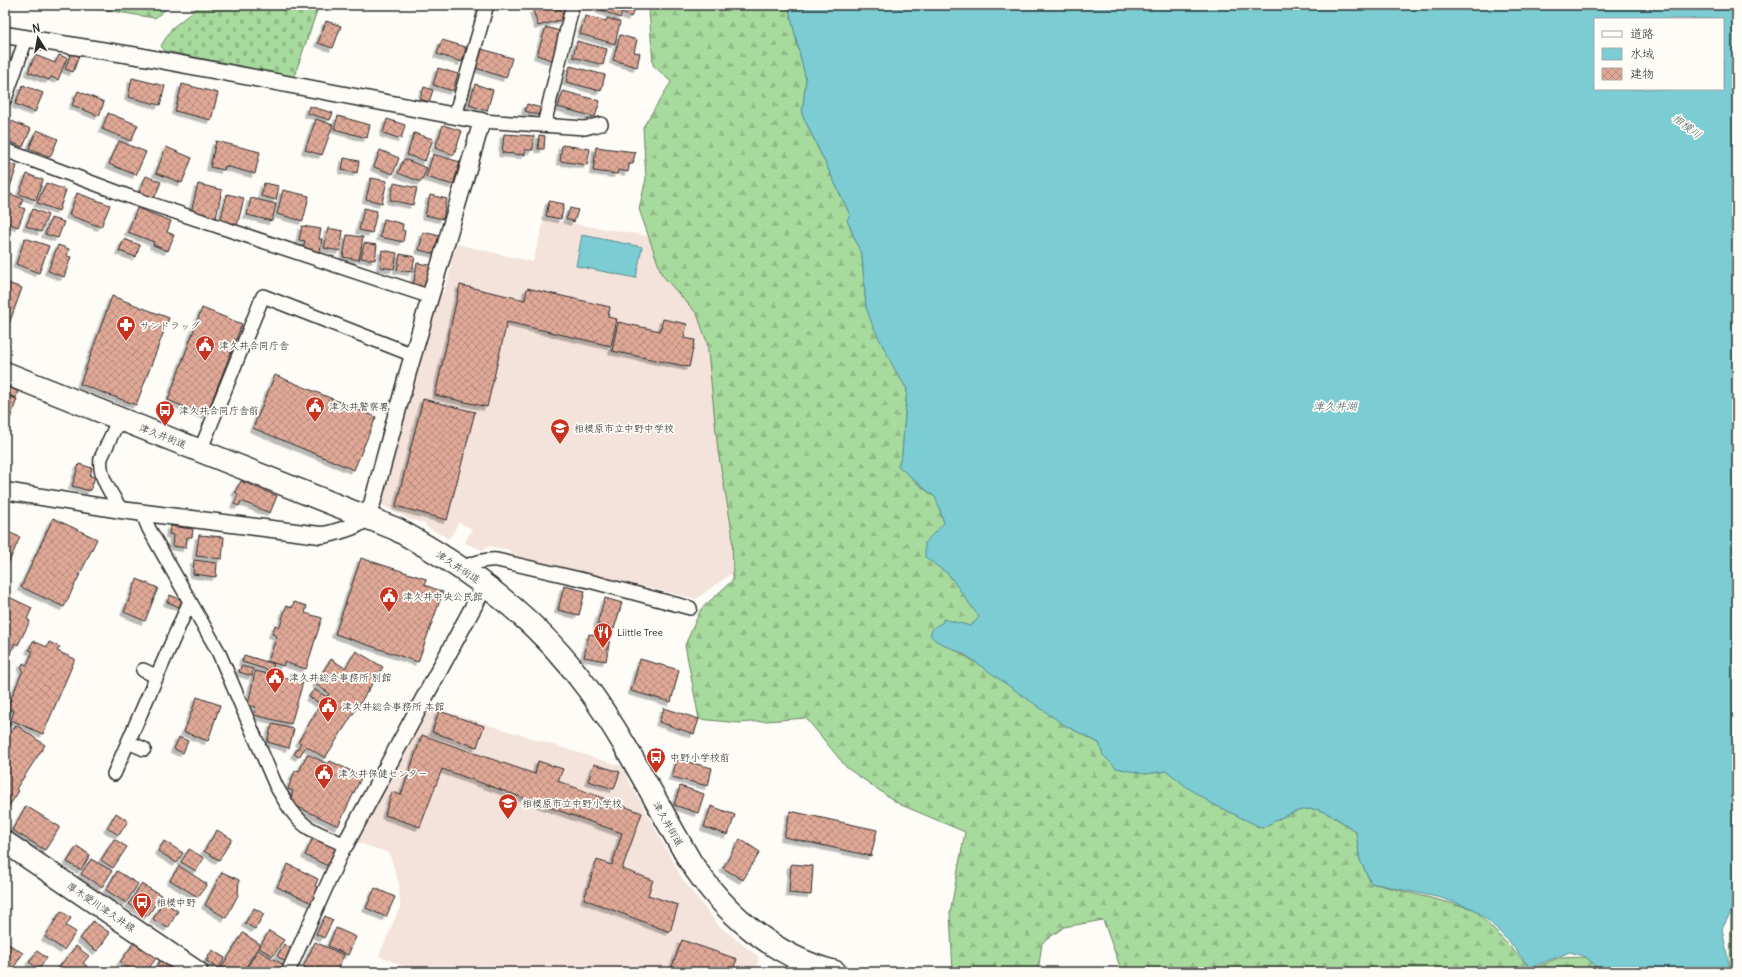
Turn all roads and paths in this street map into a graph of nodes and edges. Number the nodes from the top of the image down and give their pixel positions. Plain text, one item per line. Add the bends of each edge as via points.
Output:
1 (486, 8) dead end
2 (572, 8) dead end
3 (5, 35) edge
4 (26, 39) junction
5 (5, 99) edge
6 (455, 116) junction
7 (482, 121) junction
8 (601, 124) dead end
9 (544, 125) junction
10 (5, 150) edge
11 (431, 297) junction
12 (413, 355) junction
13 (5, 374) edge
14 (119, 418) junction
15 (200, 451) junction
16 (5, 491) edge
17 (121, 510) junction
18 (142, 512) junction
19 (366, 517) junction
20 (462, 568) junction
21 (485, 585) junction
22 (190, 601) junction
23 (690, 608) dead end
24 (143, 670) dead end
25 (156, 676) junction
26 (128, 742) junction
27 (144, 749) dead end
28 (114, 774) dead end
29 (5, 842) edge
30 (345, 845) junction
31 (197, 972) edge
32 (288, 972) edge
33 (835, 972) edge

1 - 6 street
2 - 9 street
3 - 4 street
4 - 5 street
4 - 6 street via 144,57
6 - 7 street
7 - 9 street
7 - 11 street
8 - 9 street via 585,128
10 - 11 street via 133,198
11 - 12 street
12 - 15 street via 263,296
12 - 19 street via 372,504
13 - 14 highway, 津久井街道
14 - 15 highway, 津久井街道
14 - 17 street via 100,465 101,473
15 - 19 highway, 津久井街道
16 - 17 street
17 - 18 street
18 - 19 street via 323,535 356,527
18 - 22 street
19 - 20 highway, 津久井街道 via 396,529
20 - 21 highway, 津久井街道
20 - 23 street via 475,562 497,560
21 - 30 street
21 - 33 highway, 津久井街道 via 538,630 588,689 690,861 702,880 724,905 746,926 780,949
22 - 25 street
22 - 30 street via 218,651 276,786 290,809 307,827
24 - 25 street
25 - 26 street
26 - 27 street
26 - 28 street
29 - 31 main road, 厚木愛川津久井線
30 - 32 street

